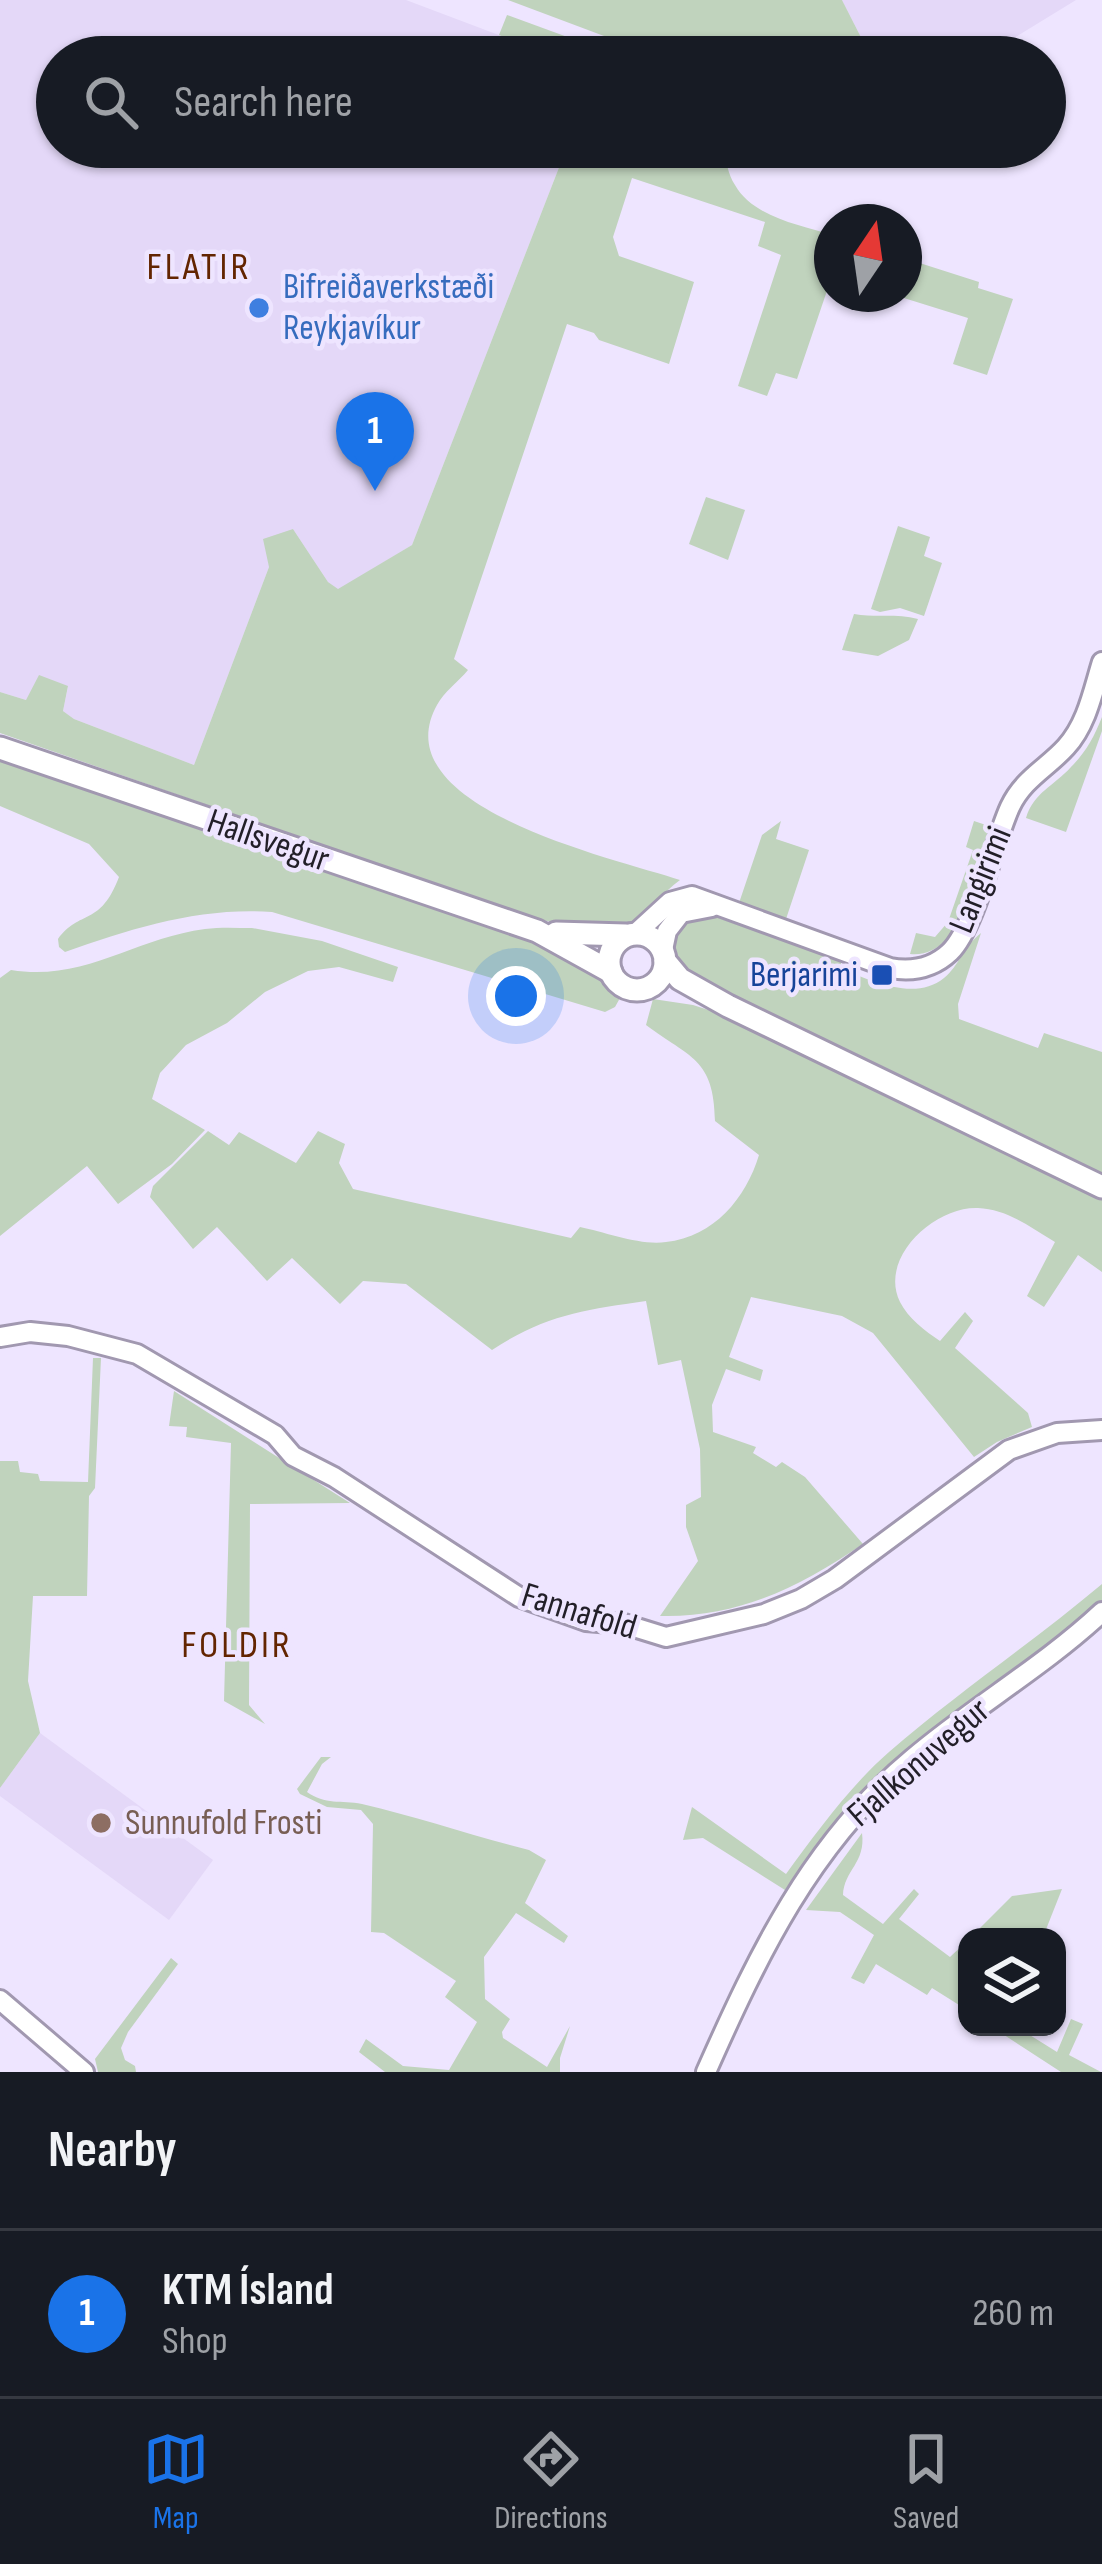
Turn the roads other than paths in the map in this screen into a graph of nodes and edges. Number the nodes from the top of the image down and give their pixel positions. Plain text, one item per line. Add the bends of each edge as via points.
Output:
1 (1102, 662) edge
2 (0, 748) edge
3 (717, 907) junction
4 (537, 931) junction
5 (632, 934) junction
6 (664, 956) junction
7 (611, 972) junction
8 (648, 987) junction
9 (728, 1006) junction
10 (1102, 1187) edge
11 (0, 1337) edge
12 (1102, 1430) edge
13 (1102, 1612) edge
14 (0, 2000) edge
15 (84, 2072) edge
16 (706, 2072) edge

1 - 3 street, Langirimi via 1079,728 1017,794 964,932 938,961 890,968
2 - 4 main road, Hallsvegur
3 - 5 street, Langirimi via 680,898
3 - 6 street via 681,913
4 - 5 main road, Hallsvegur
4 - 7 main road, Hallsvegur
5 - 6 main road via 652,938
5 - 7 main road via 610,954
6 - 8 main road via 660,977
6 - 9 main road via 680,980
7 - 8 main road via 624,986
8 - 9 main road
9 - 10 main road
11 - 12 street, Fannafold via 68,1336 136,1354 275,1435 297,1459 519,1597 666,1637 801,1599 1009,1450 1057,1433
13 - 16 street, Fjallkonuvegur via 910,1760 846,1825 778,1917
14 - 15 street

